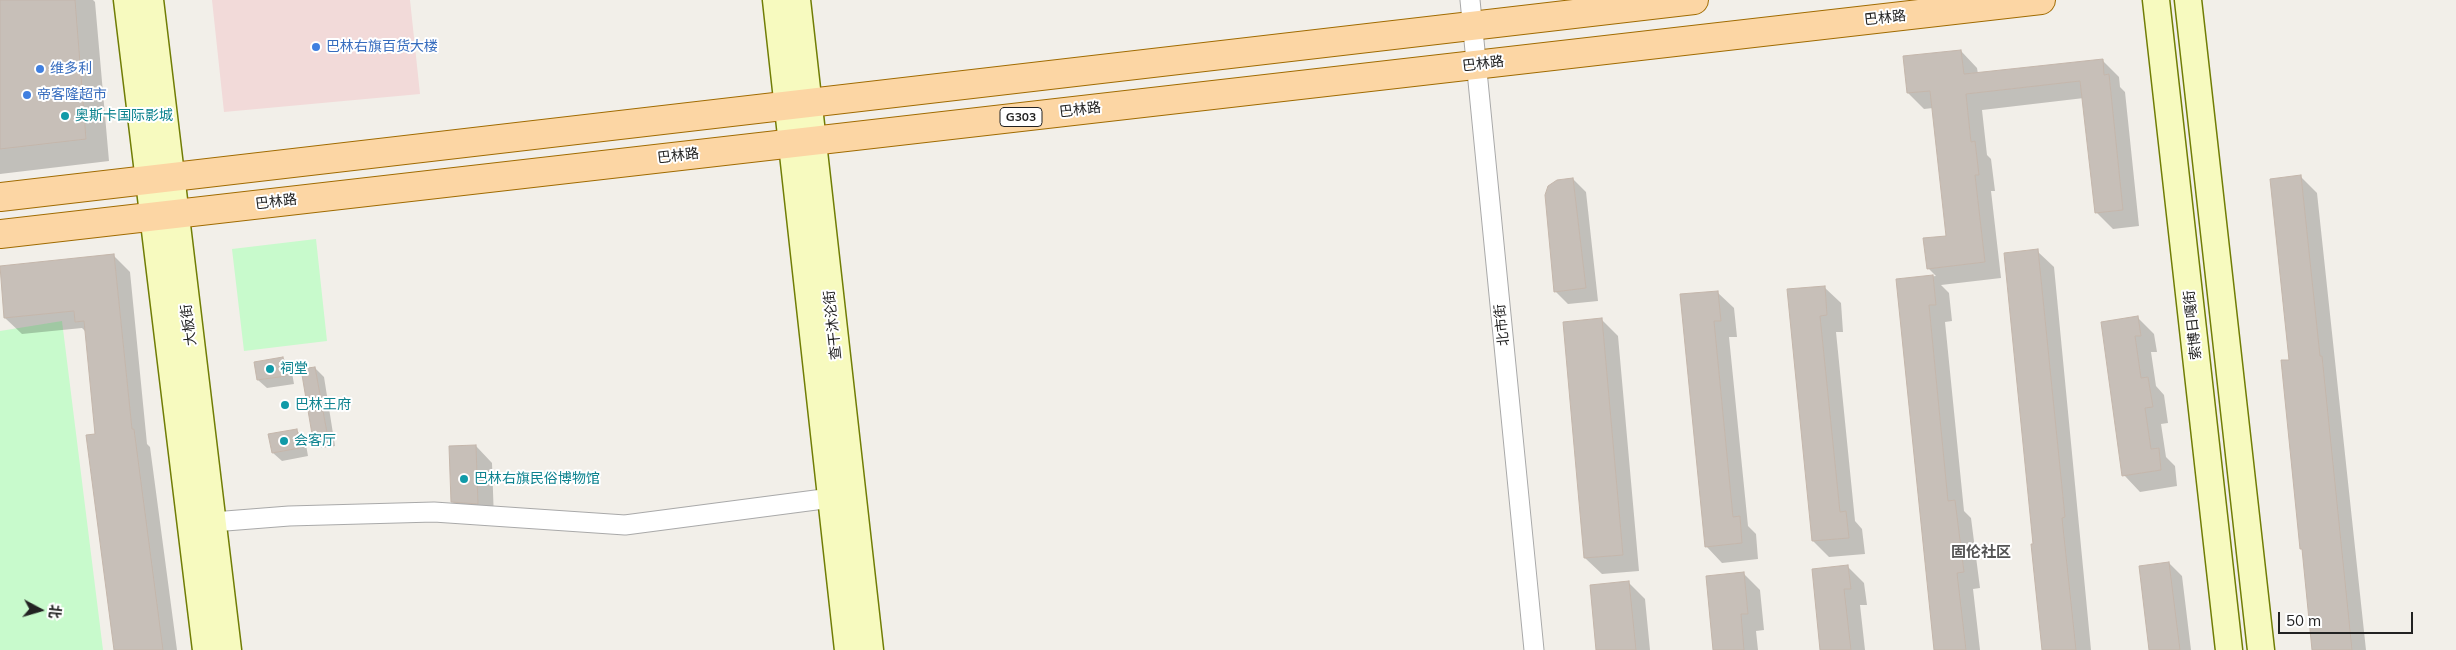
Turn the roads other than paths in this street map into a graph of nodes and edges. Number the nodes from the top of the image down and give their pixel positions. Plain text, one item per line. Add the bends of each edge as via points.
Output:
1 (127, 0) edge
2 (150, 0) edge
3 (776, 0) edge
4 (797, 0) edge
5 (1694, 0) edge
6 (2041, 0) edge
7 (2156, 0) edge
8 (2188, 0) edge
9 (1471, 13) edge
10 (1476, 64) junction
11 (798, 104) junction
12 (802, 142) junction
13 (160, 178) junction
14 (0, 196) edge
15 (164, 215) junction
16 (0, 234) edge
17 (831, 498) junction
18 (213, 522) junction
19 (206, 650) edge
20 (228, 650) edge
21 (848, 650) edge
22 (870, 650) edge
23 (1534, 650) edge
24 (2229, 650) edge
25 (2261, 650) edge

1 - 13 street, 大板街
2 - 13 street, 大板街
3 - 11 street, 查干沐沦街
4 - 11 street, 查干沐沦街
5 - 9 main road
6 - 10 main road, 巴林路 / G303
7 - 24 street, 索博日嘎街
8 - 25 street
9 - 10 street, 北市街
9 - 11 main road
10 - 12 main road, 巴林路 / G303
10 - 23 street, 北市街
11 - 12 street, 查干沐沦街
11 - 13 main road
12 - 15 main road, 巴林路 / G303
12 - 17 street, 查干沐沦街
12 - 22 street, 查干沐沦街
13 - 14 main road
13 - 15 street, 大板街
15 - 16 main road, 巴林路 / G303
15 - 18 street, 大板街
15 - 19 street, 大板街
17 - 18 street via 626,525 434,512 289,516
17 - 21 street, 查干沐沦街
18 - 20 street, 大板街

